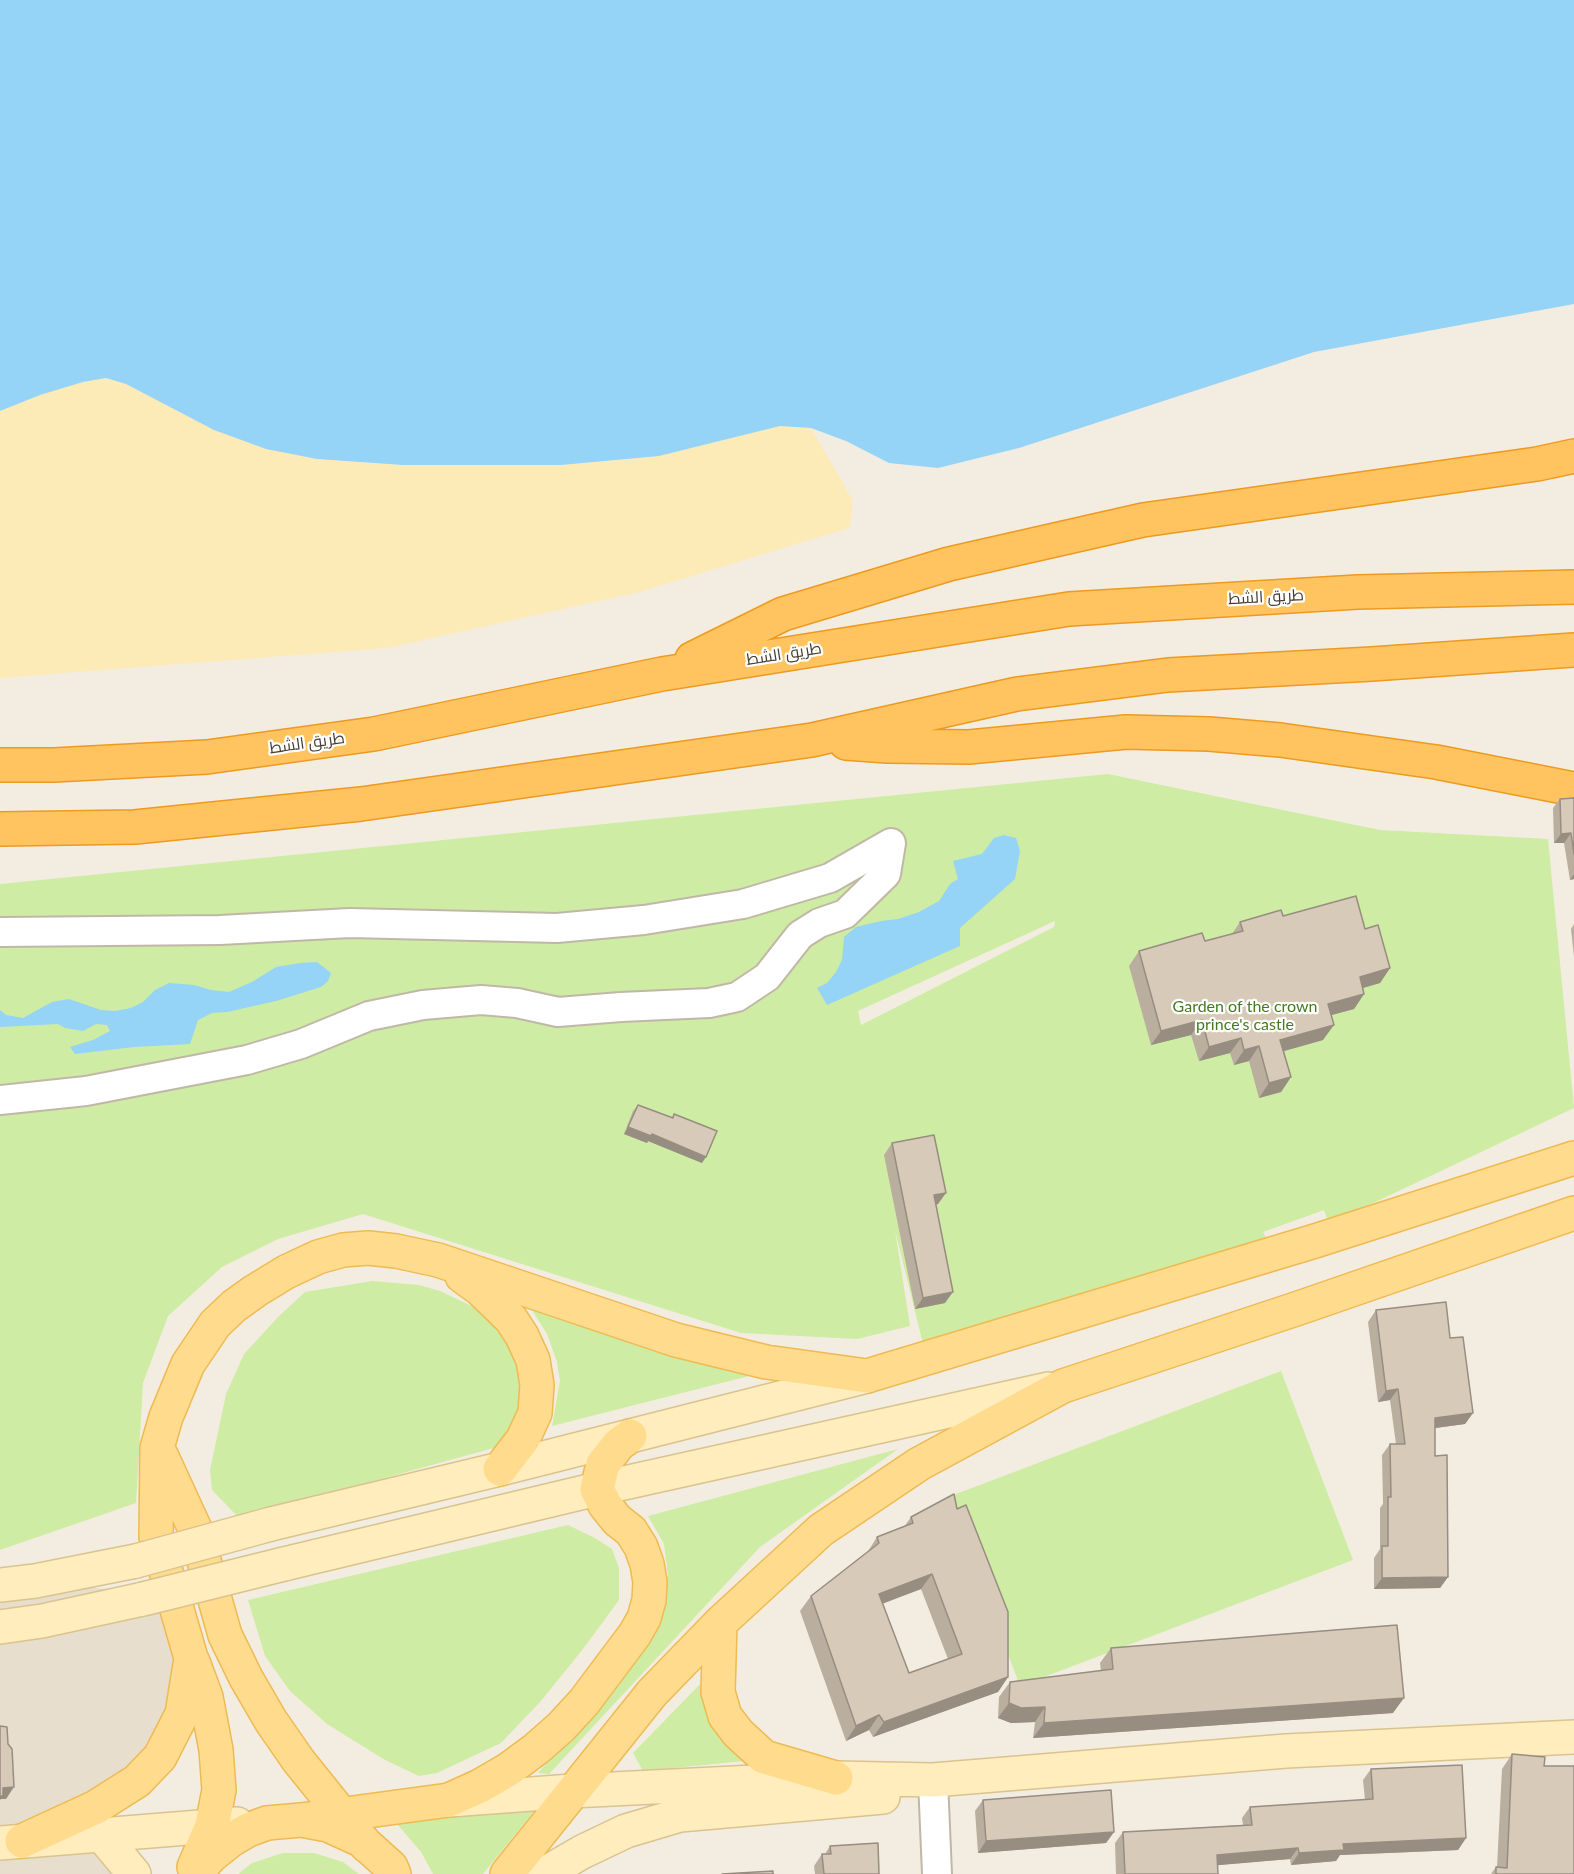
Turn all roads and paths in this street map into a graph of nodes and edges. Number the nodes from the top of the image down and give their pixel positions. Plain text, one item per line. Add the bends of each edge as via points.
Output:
1 (1574, 456) edge
2 (1574, 587) edge
3 (1574, 650) edge
4 (662, 674) junction
5 (812, 740) junction
6 (0, 765) edge
7 (1574, 789) edge
8 (0, 830) edge
9 (0, 932) edge
10 (0, 1100) edge
11 (1574, 1158) edge
12 (1574, 1213) edge
13 (438, 1260) junction
14 (867, 1376) junction
15 (1063, 1386) junction
16 (630, 1436) junction
17 (157, 1448) junction
18 (500, 1469) junction
19 (597, 1489) junction
20 (0, 1585) edge
21 (720, 1623) junction
22 (0, 1627) edge
23 (191, 1658) junction
24 (1574, 1737) edge
25 (836, 1778) junction
26 (933, 1780) junction
27 (572, 1791) junction
28 (449, 1800) junction
29 (341, 1814) junction
30 (301, 1820) junction
31 (267, 1823) junction
32 (212, 1826) junction
33 (101, 1834) junction
34 (11, 1842) edge
35 (367, 1846) junction
36 (134, 1874) edge
37 (193, 1874) edge
38 (394, 1874) edge
39 (507, 1874) edge
40 (544, 1874) edge
41 (938, 1874) edge

1 - 4 highway via 1143,520 949,564 783,614
2 - 4 highway, طريق الشط via 1358,592 1069,609
3 - 5 highway via 1156,677 1017,694
4 - 6 highway, طريق الشط via 385,732 207,757
5 - 7 highway via 969,747 1126,732 1209,734 1436,762
5 - 8 highway via 361,804 135,827
9 - 10 street via 220,930 350,923 557,928 644,920 743,904 830,878 891,843 886,874 845,914 800,934 767,977 737,997 708,1003 558,1012 481,1000 423,1005 369,1016 301,1044 247,1060 86,1091
11 - 14 main road
12 - 15 main road
13 - 14 main road via 676,1341 766,1362
13 - 17 main road via 368,1248 343,1250 318,1257 255,1291 215,1324 200,1344 176,1391
13 - 18 main road via 480,1289 511,1319 533,1360 537,1385 535,1413 523,1439
14 - 16 main road
15 - 19 main road
15 - 21 main road via 919,1464 821,1530
16 - 18 main road
16 - 19 main road via 603,1464
17 - 23 main road via 156,1536
17 - 29 main road via 195,1529 225,1635 271,1721
18 - 20 main road, bridge via 136,1560
19 - 22 main road, bridge via 142,1599
19 - 28 main road via 605,1505 641,1547 650,1582 644,1618 604,1676 561,1727 509,1769
21 - 25 main road via 718,1692 725,1716 764,1757
21 - 27 main road via 652,1693
23 - 32 main road via 206,1697 216,1750 219,1790
23 - 34 main road via 182,1714 160,1757 137,1781 96,1807
24 - 26 main road via 1286,1750
25 - 26 main road
25 - 27 main road
26 - 40 main road via 892,1796 680,1815 626,1832
26 - 41 street
27 - 28 main road
27 - 39 main road
28 - 29 main road
29 - 30 main road
29 - 35 main road
30 - 31 main road
30 - 35 main road via 328,1825
31 - 32 main road
31 - 37 main road via 231,1840
32 - 33 main road
32 - 37 main road
33 - 34 main road
33 - 36 main road
35 - 38 main road

